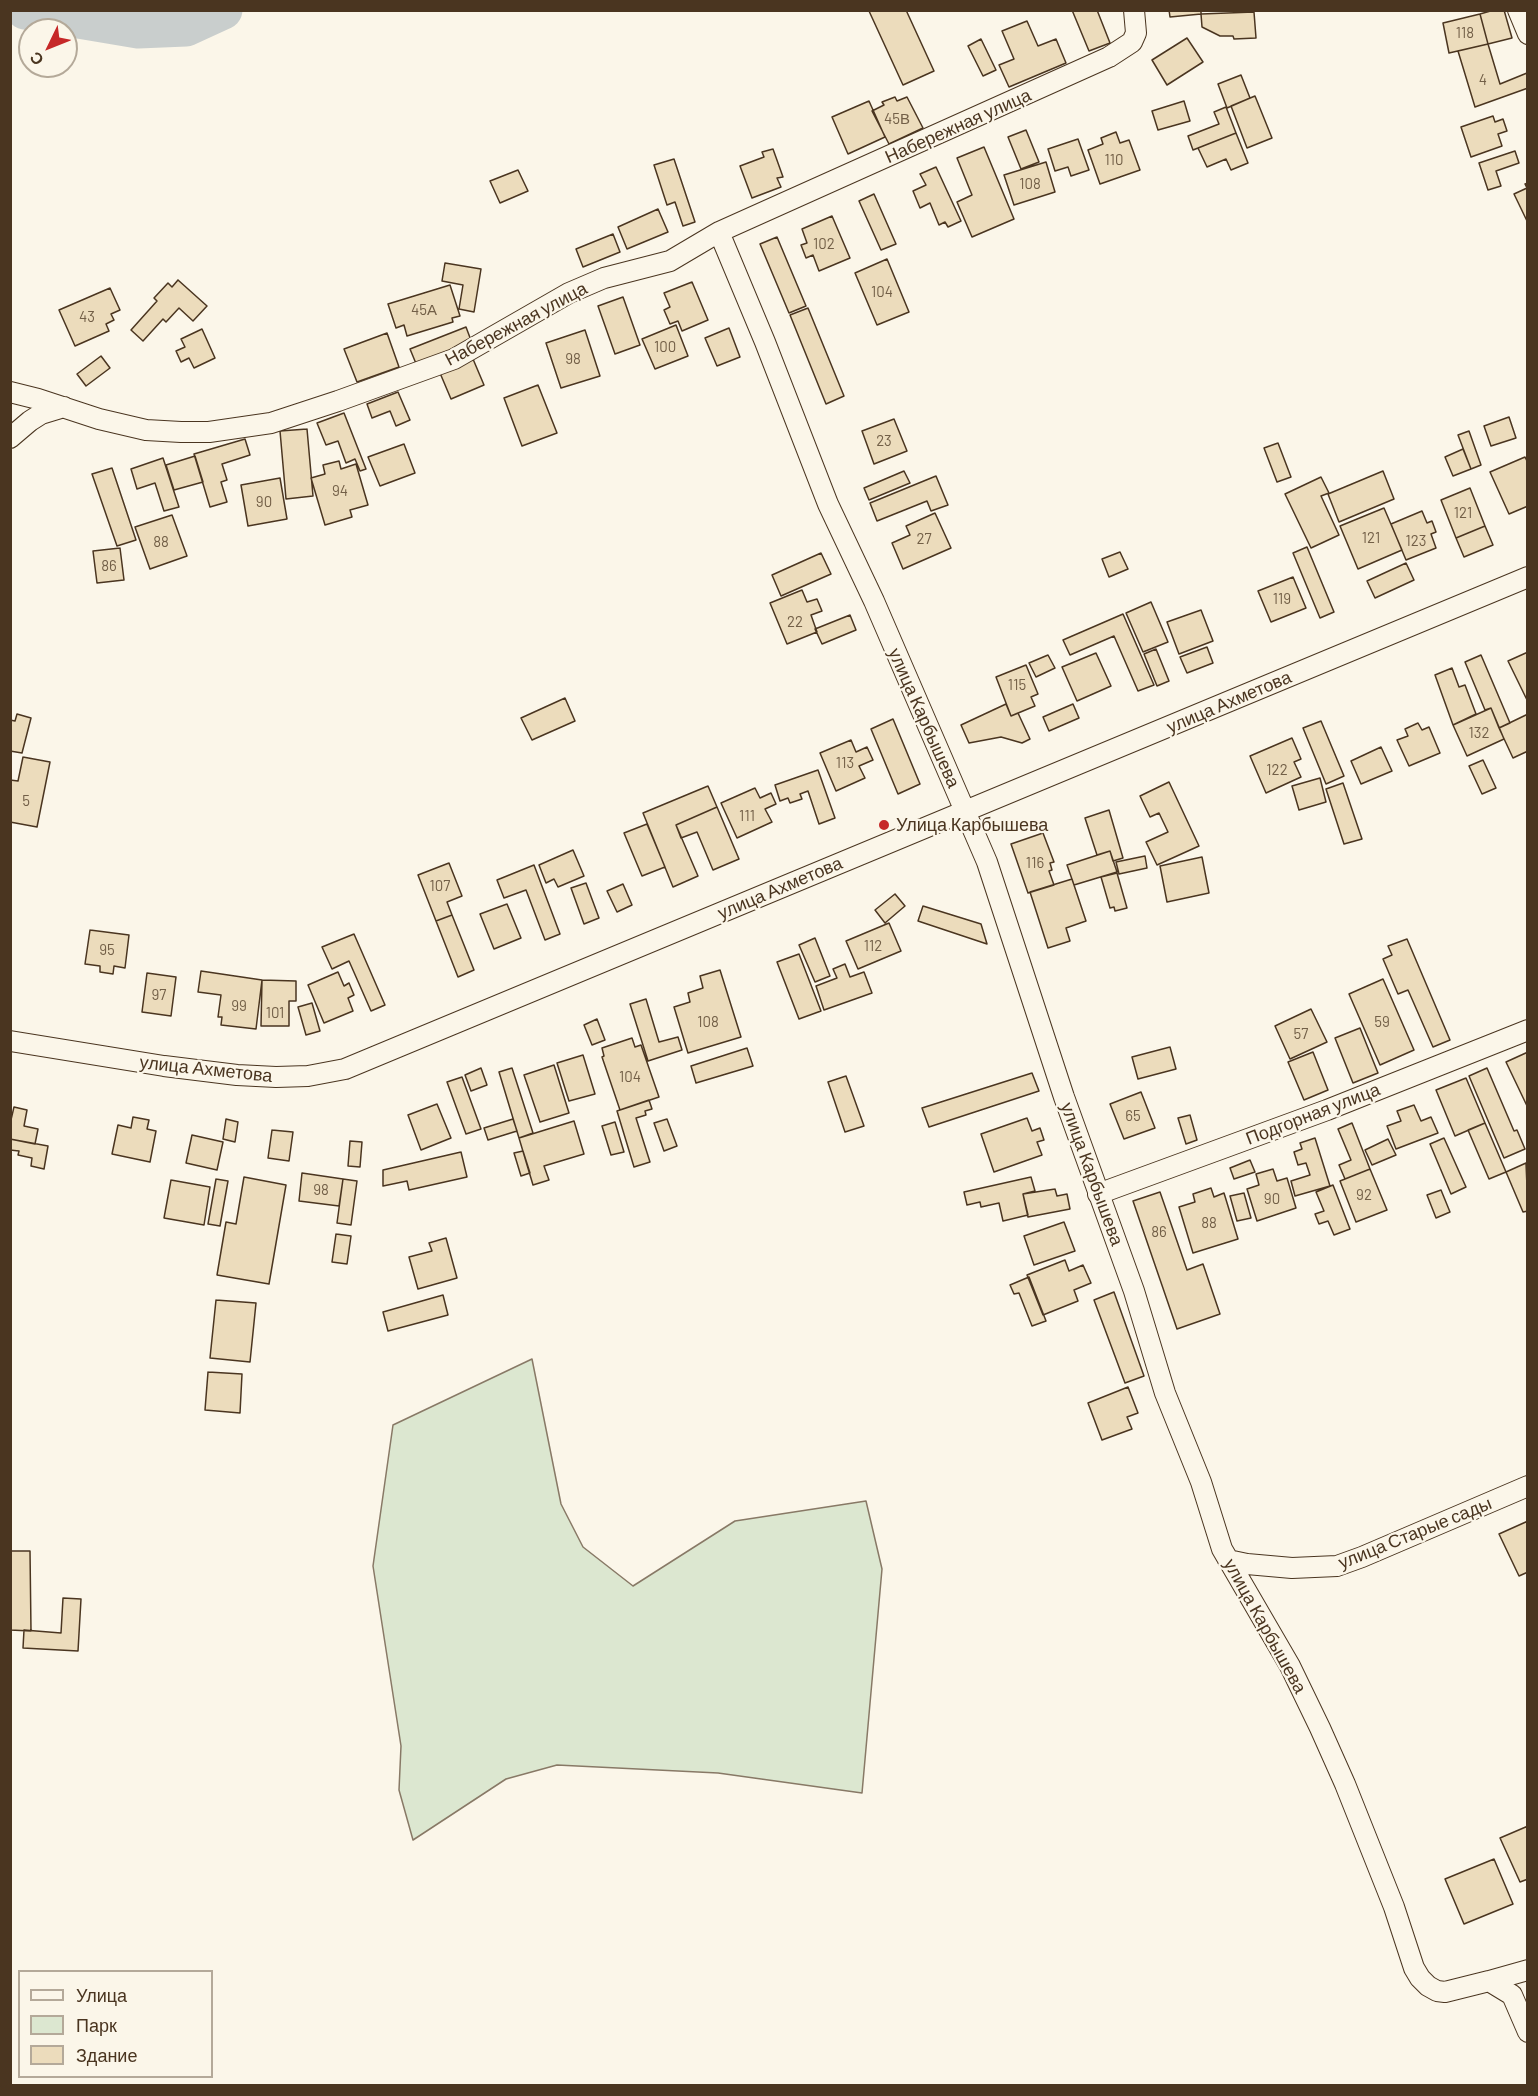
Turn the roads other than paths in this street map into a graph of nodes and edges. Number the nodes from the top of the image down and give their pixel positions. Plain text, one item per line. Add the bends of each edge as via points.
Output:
1 (1134, 10) edge
2 (1518, 10) edge
3 (1527, 34) edge
4 (719, 232) junction
5 (10, 392) edge
6 (64, 407) junction
7 (10, 438) edge
8 (1527, 577) edge
9 (965, 811) junction
10 (1527, 1030) edge
11 (10, 1041) edge
12 (1098, 1194) junction
13 (1527, 1486) edge
14 (1228, 1560) junction
15 (1527, 1970) edge
16 (1489, 1982) junction
17 (1527, 2032) edge

1 - 4 street, Набережная улица via 1136,33 1120,51
2 - 3 street
4 - 6 street, Набережная улица via 670,261 604,278 569,293 454,359 271,423 209,432 146,430
4 - 9 street, улица Карбышева via 828,504
5 - 6 street, Набережная улица
6 - 7 street via 41,414
8 - 9 street, улица Ахметова
9 - 11 street, улица Ахметова via 335,1072 276,1077 237,1075
9 - 12 street, улица Карбышева via 991,873
10 - 12 street, Подгорная улица via 1327,1110
12 - 14 street, улица Карбышева via 1134,1291 1165,1393
13 - 14 street, улица Старые сады via 1337,1566 1293,1568
14 - 16 street, улица Карбышева via 1290,1666 1346,1784 1420,1978 1437,1991 1445,1992
15 - 16 street, улица Карбышева
16 - 17 street via 1512,1995

